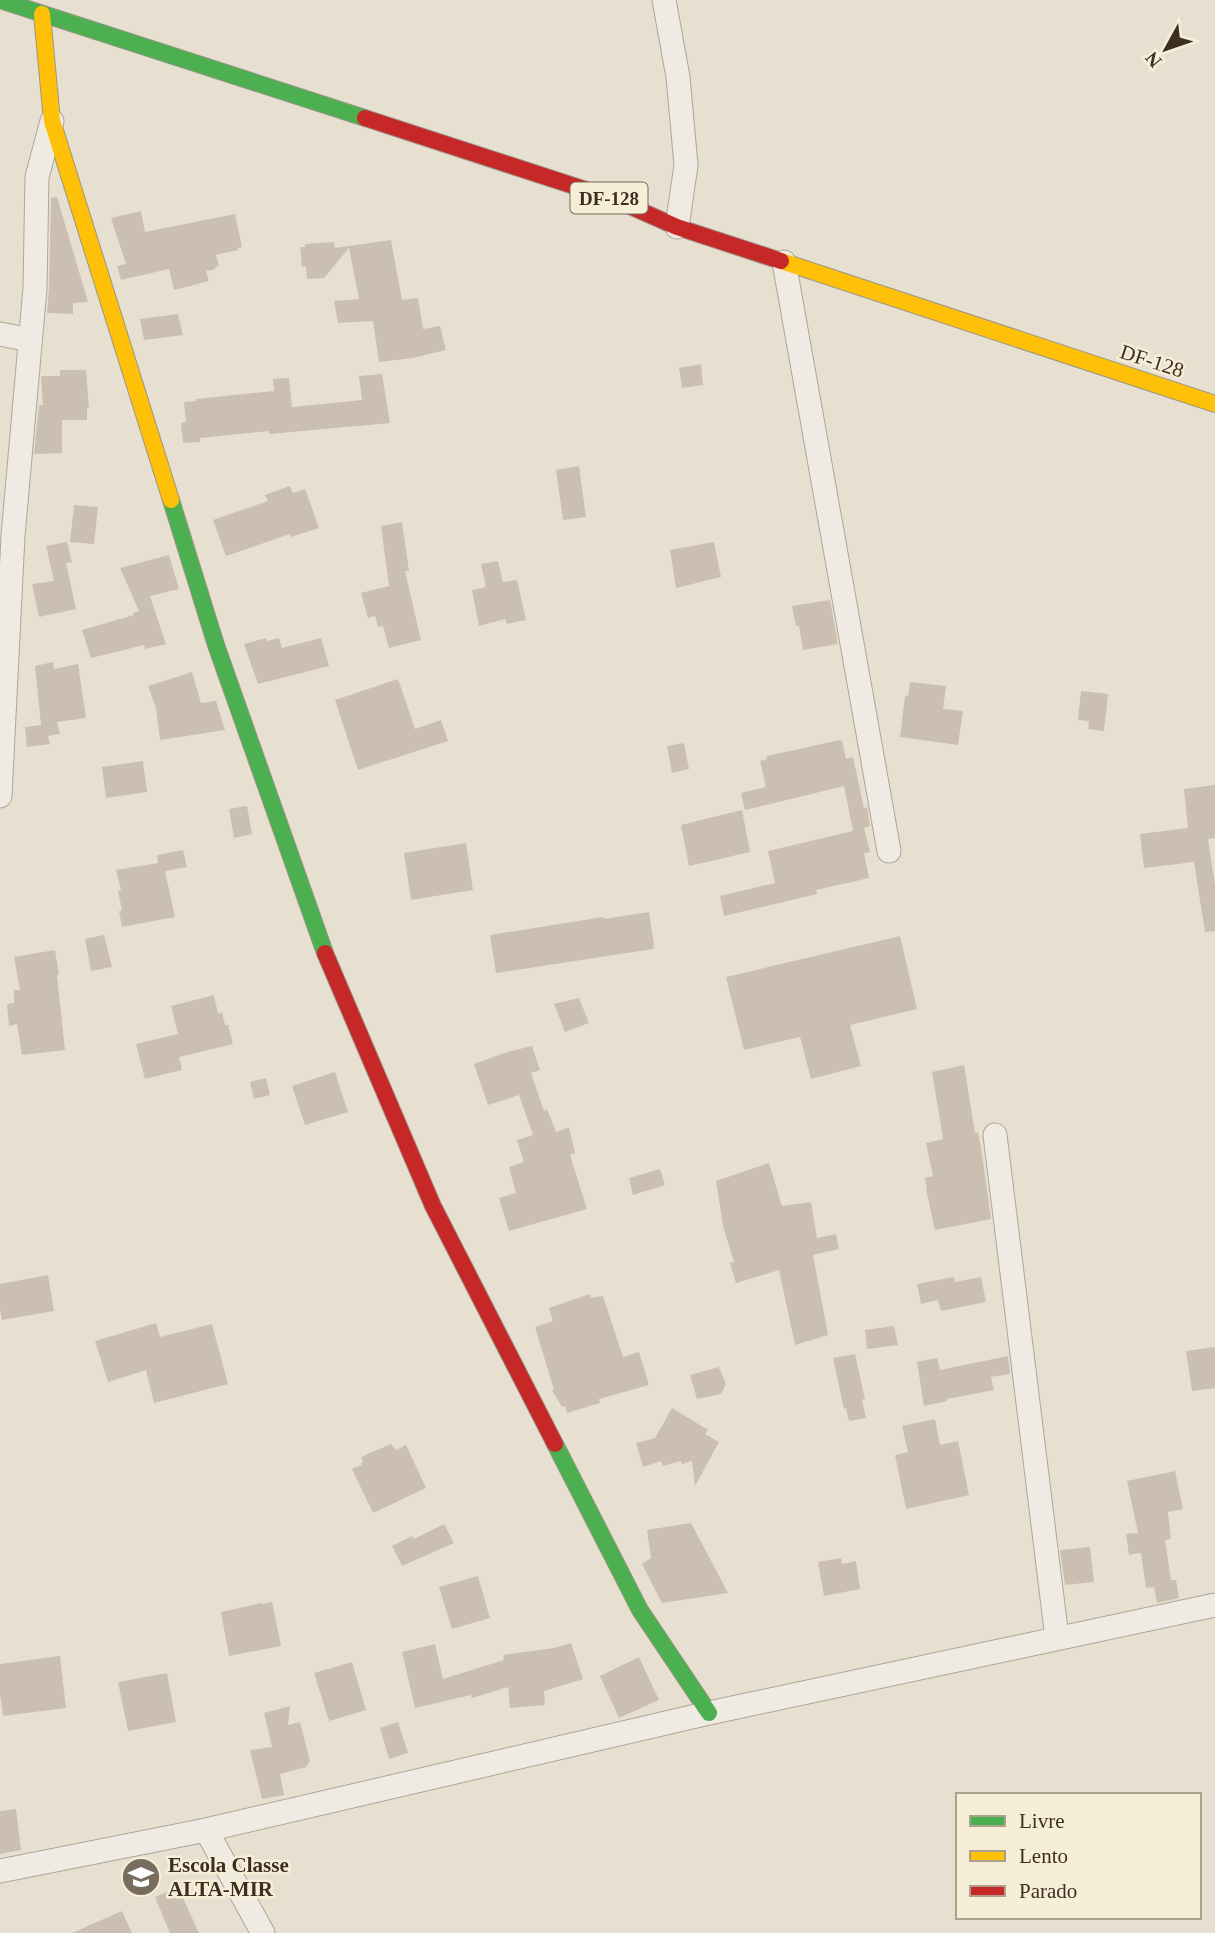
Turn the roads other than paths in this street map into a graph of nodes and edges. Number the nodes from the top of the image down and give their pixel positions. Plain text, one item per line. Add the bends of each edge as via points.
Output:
1 (0, 0) edge
2 (664, 0) edge
3 (43, 14) junction
4 (52, 121) junction
5 (677, 227) junction
6 (785, 262) junction
7 (0, 334) edge
8 (30, 340) junction
9 (1215, 404) edge
10 (0, 796) edge
11 (890, 851) dead end
12 (995, 1135) dead end
13 (1215, 1605) edge
14 (1057, 1638) junction
15 (709, 1713) junction
16 (206, 1830) junction
17 (0, 1871) edge
18 (263, 1933) edge

1 - 3 street, DF-128 / DF-128
2 - 5 street via 678,77 686,165
3 - 4 street
3 - 5 street, DF-128 / DF-128 via 614,200
4 - 8 street via 37,177
4 - 15 street via 216,645 324,950 433,1206 640,1609
5 - 6 street, DF-128 / DF-128
6 - 9 street, DF-128 / DF-128
6 - 11 street
7 - 8 street
8 - 10 street via 13,536
12 - 14 street
13 - 14 street
14 - 15 street
15 - 16 street
16 - 17 street
16 - 18 street

